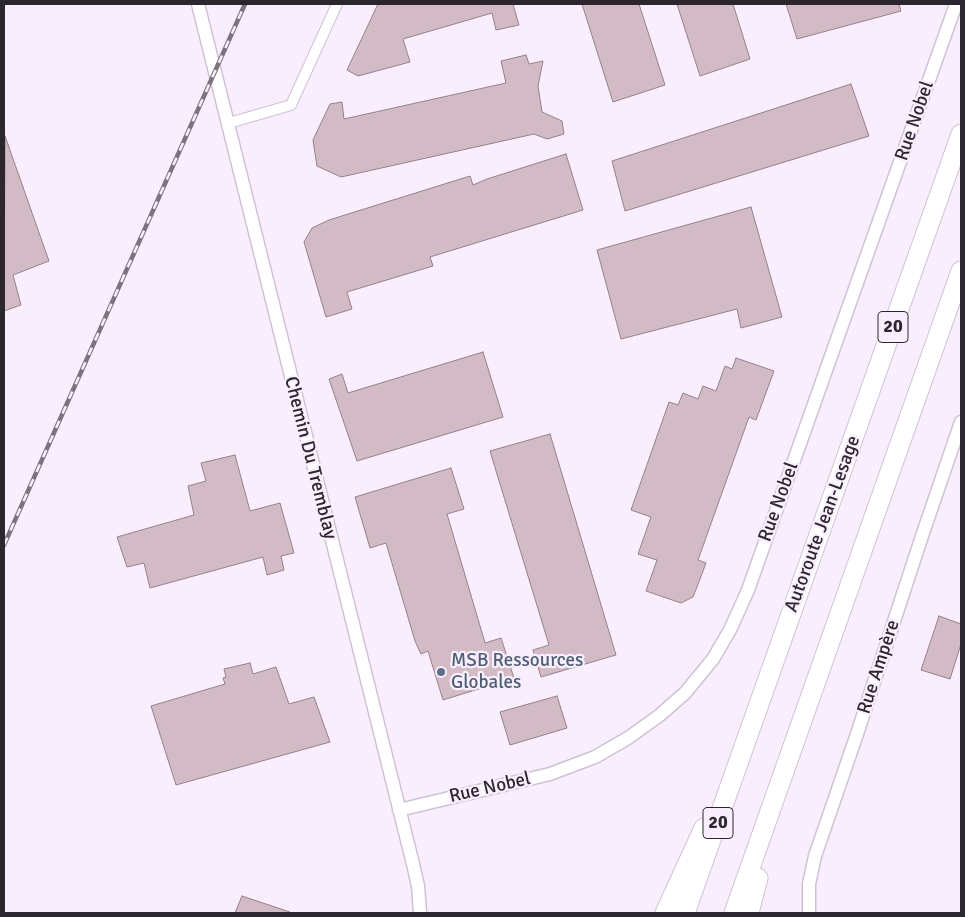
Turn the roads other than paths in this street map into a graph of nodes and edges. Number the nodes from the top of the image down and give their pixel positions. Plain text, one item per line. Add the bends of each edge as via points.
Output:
1 (198, 4) edge
2 (337, 4) edge
3 (956, 4) edge
4 (229, 123) junction
5 (961, 134) edge
6 (961, 271) edge
7 (961, 422) edge
8 (749, 732) junction
9 (786, 765) junction
10 (399, 810) junction
11 (420, 913) edge
12 (664, 913) edge
13 (685, 913) edge
14 (734, 913) edge
15 (749, 913) edge
16 (809, 913) edge

1 - 4 street, Chemin Du Tremblay
2 - 4 street via 291,105
3 - 10 street, Rue Nobel via 748,590 713,659 660,716 595,757 550,774
4 - 10 street, Chemin Du Tremblay
5 - 8 highway, Autoroute Jean-Lesage / 20
6 - 9 highway, 20
7 - 16 street, Rue Ampère via 813,863
8 - 12 highway
8 - 13 highway, Autoroute Jean-Lesage / 20
9 - 14 highway, 20
9 - 15 highway
10 - 11 street, Chemin Du Tremblay via 418,886

